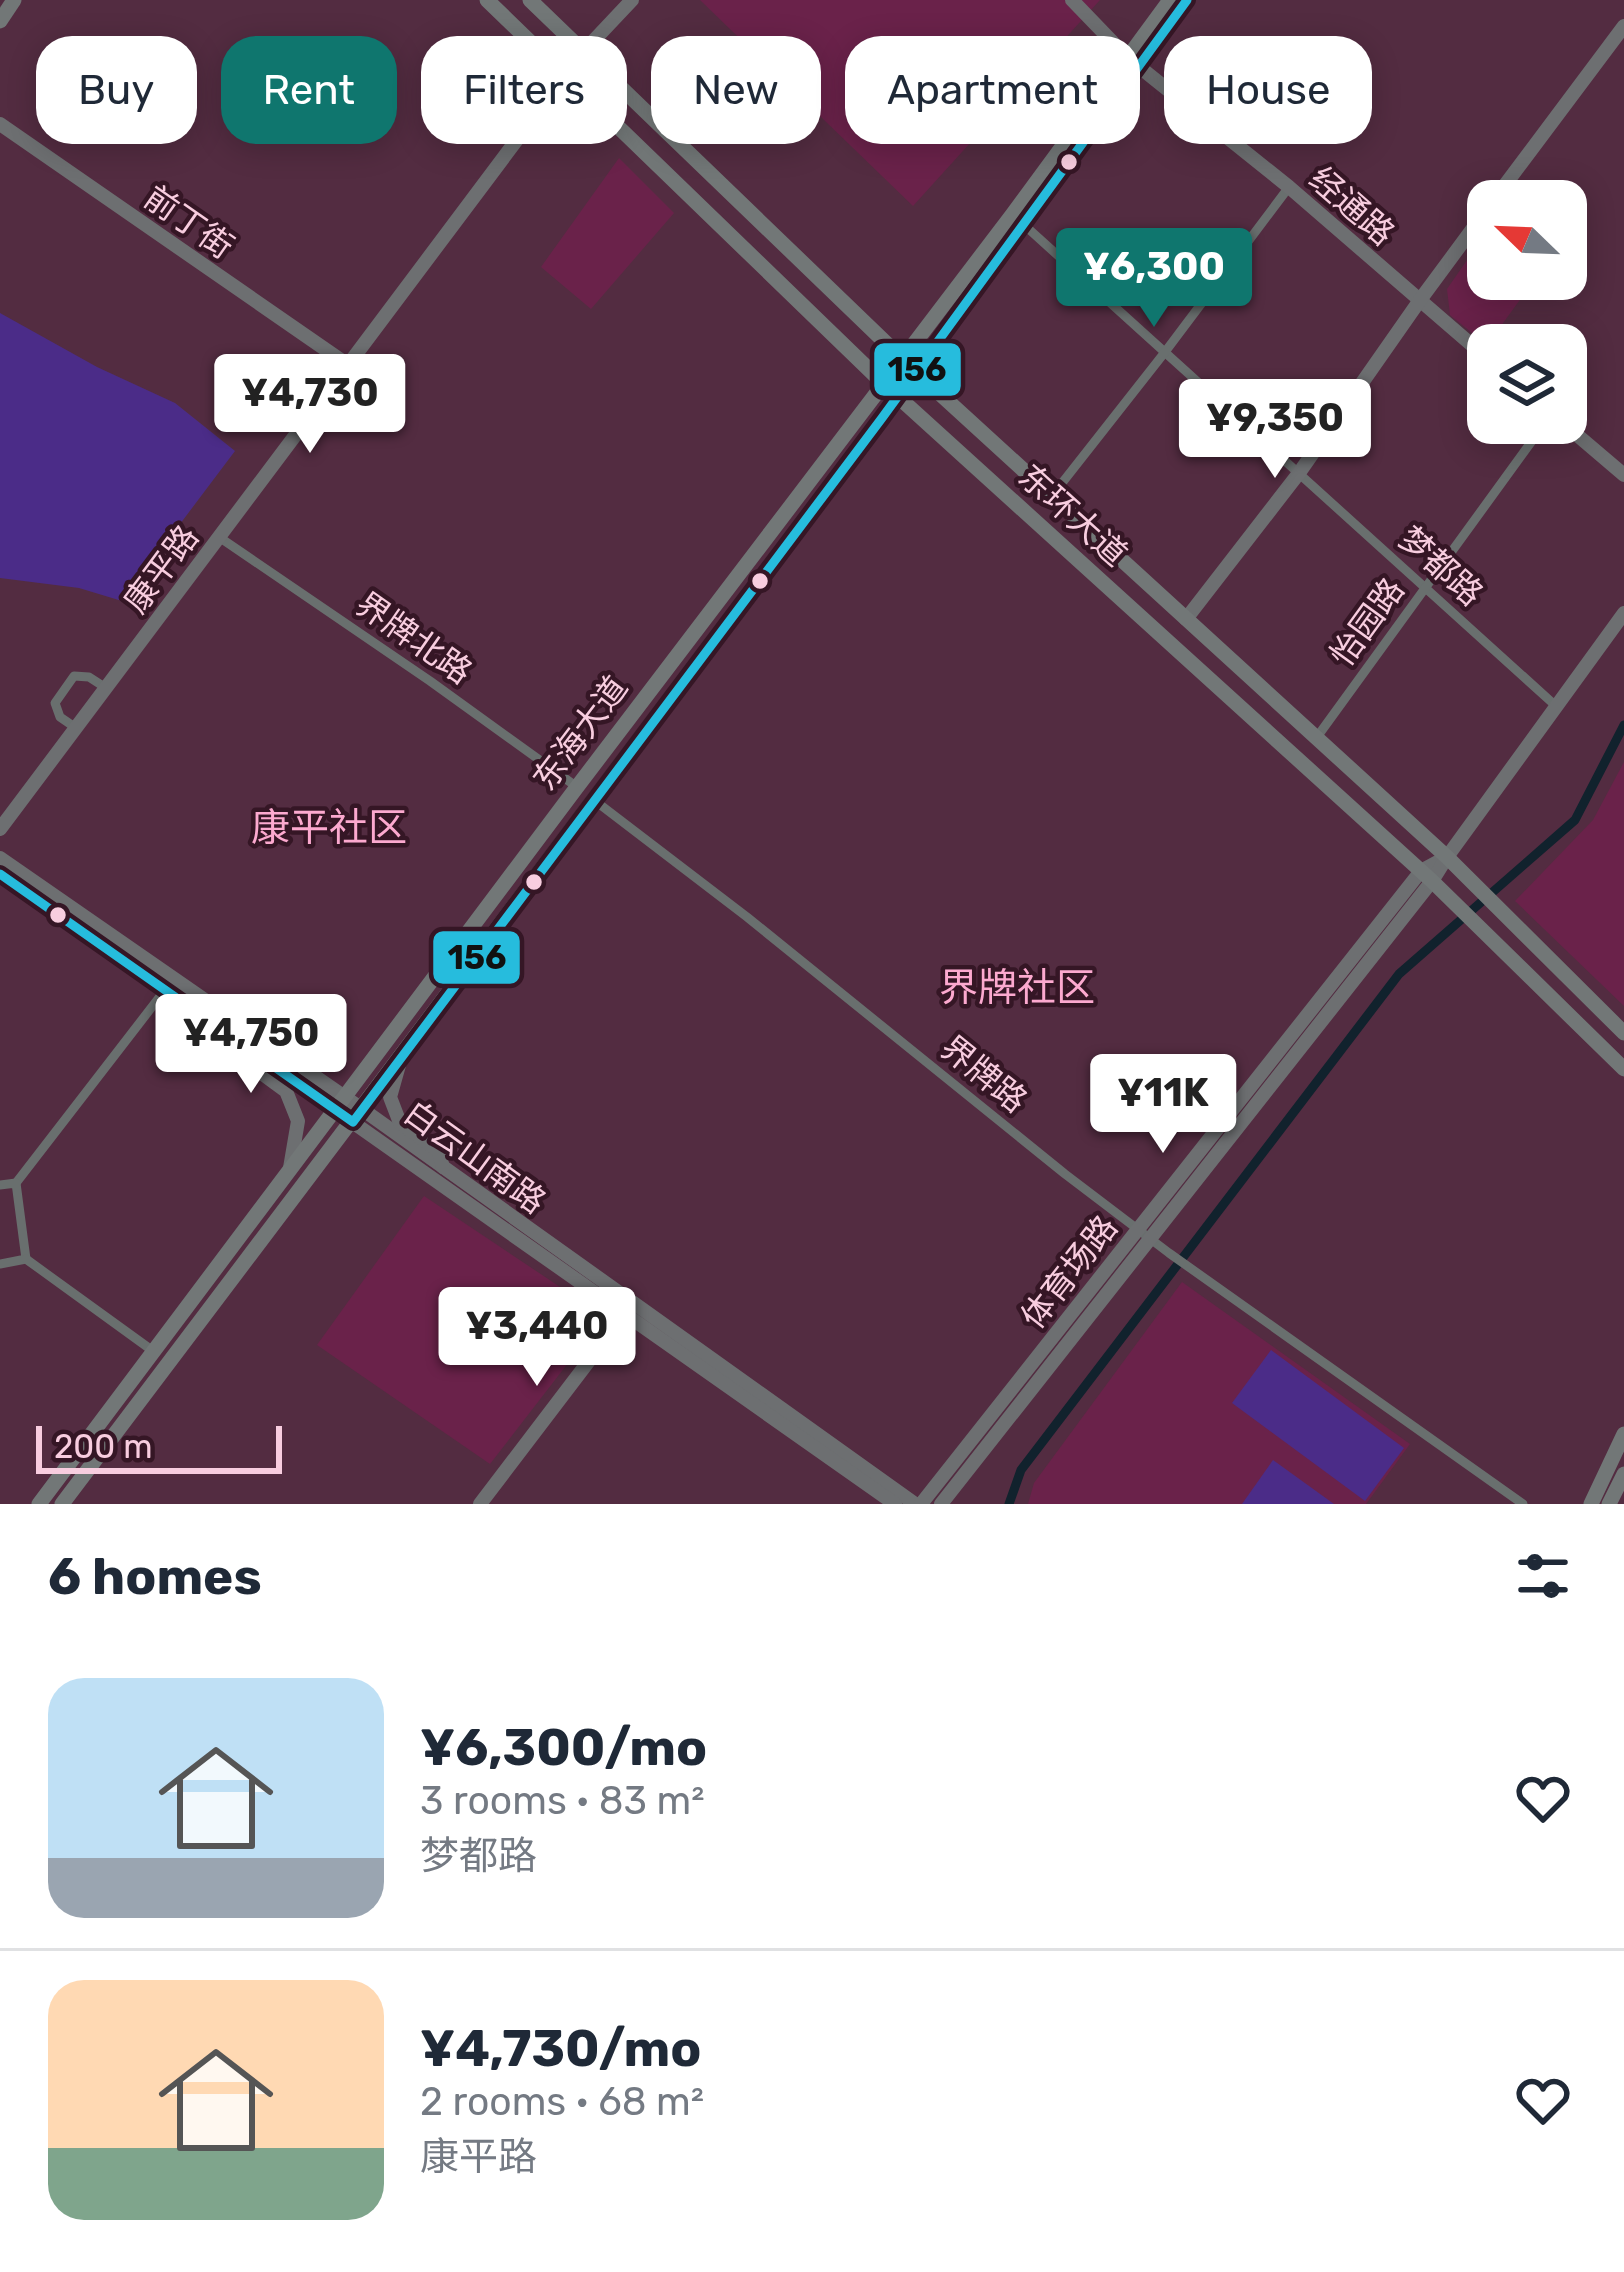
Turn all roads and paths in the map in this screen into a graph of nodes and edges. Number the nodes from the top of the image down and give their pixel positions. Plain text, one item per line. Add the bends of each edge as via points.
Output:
1 (14, 0) edge
2 (487, 0) edge
3 (530, 0) edge
4 (632, 0) edge
5 (1072, 0) edge
6 (1170, 0) edge
7 (1187, 0) edge
8 (0, 21) edge
9 (1624, 26) edge
10 (524, 36) edge
11 (565, 36) edge
12 (598, 36) edge
13 (1107, 36) edge
14 (1140, 48) edge
15 (1140, 52) edge
16 (1140, 67) edge
17 (627, 96) edge
18 (0, 124) edge
19 (627, 136) edge
20 (514, 144) edge
21 (1071, 144) edge
22 (1076, 144) edge
23 (1509, 180) edge
24 (1289, 187) junction
25 (1022, 223) junction
26 (1467, 236) edge
27 (1420, 300) junction
28 (1467, 341) edge
29 (1166, 352) junction
30 (348, 365) junction
31 (909, 365) junction
32 (884, 384) junction
33 (897, 396) junction
34 (1530, 444) edge
35 (1587, 444) edge
36 (1299, 473) junction
37 (1624, 476) edge
38 (1051, 497) junction
39 (219, 537) junction
40 (1425, 588) junction
41 (1624, 613) edge
42 (1186, 619) junction
43 (106, 688) junction
44 (1557, 707) junction
45 (76, 728) junction
46 (1317, 737) junction
47 (577, 787) junction
48 (594, 800) junction
49 (0, 830) edge
50 (0, 857) edge
51 (1447, 857) junction
52 (0, 874) edge
53 (1427, 876) junction
54 (165, 990) junction
55 (218, 1027) junction
56 (1624, 1033) edge
57 (401, 1057) junction
58 (1624, 1069) edge
59 (339, 1103) junction
60 (358, 1115) junction
61 (443, 1167) junction
62 (290, 1170) junction
63 (16, 1183) junction
64 (0, 1185) edge
65 (1143, 1233) junction
66 (26, 1259) junction
67 (0, 1264) edge
68 (629, 1308) junction
69 (154, 1352) junction
70 (1624, 1434) edge
71 (1624, 1474) edge
72 (39, 1504) edge
73 (62, 1504) edge
74 (480, 1504) edge
75 (895, 1504) edge
76 (918, 1504) edge
77 (940, 1504) edge
78 (1523, 1504) edge
79 (1591, 1504) edge
80 (1609, 1504) edge

1 - 8 main road
2 - 10 main road, 东环大道
3 - 11 main road, 东环大道
4 - 12 main road, 康平路
5 - 13 main road, 经通路
6 - 14 main road, 东海大道
7 - 15 main road, 东海大道
9 - 23 main road
16 - 24 main road, 经通路
17 - 31 main road, 东环大道
18 - 30 main road, 前丁街
19 - 32 main road, 东环大道
20 - 30 main road, 康平路
21 - 31 main road, 东海大道
22 - 25 main road, 东海大道
24 - 27 main road, 经通路
24 - 29 street
25 - 29 street, 梦都路
25 - 31 main road, 东海大道
26 - 27 main road
27 - 28 main road, 经通路
27 - 36 main road
29 - 36 street, 梦都路
29 - 38 street
30 - 39 main road, 康平路
31 - 32 main road, 东海大道
31 - 33 main road, 东海大道
31 - 38 main road, 东环大道
32 - 33 main road, 东环大道
32 - 47 main road, 东海大道
33 - 48 main road, 东海大道
33 - 53 main road, 东环大道
34 - 40 street, 怡园路
35 - 37 main road
36 - 40 street, 梦都路
36 - 42 main road
38 - 42 main road, 东环大道
39 - 43 main road, 康平路
39 - 47 street, 界牌北路
40 - 44 street, 梦都路
40 - 46 street, 怡园路
41 - 44 main road, 体育场路
42 - 46 main road, 东环大道
43 - 45 main road, 康平路
43 - 45 street via 74,676 55,703
44 - 51 main road, 体育场路
45 - 49 main road, 康平路
46 - 51 main road, 东环大道
47 - 59 main road, 东海大道
48 - 57 main road, 东海大道
48 - 65 street, 界牌路
50 - 59 main road, 白云山南路
51 - 53 main road, 体育场路
51 - 56 main road, 东环大道
52 - 54 main road, 白云山南路
53 - 58 main road, 东环大道
53 - 65 main road, 体育场路
54 - 55 main road, 白云山南路
54 - 63 street
55 - 59 main road, 白云山南路
55 - 62 main road via 234,1053 286,1091 298,1120
57 - 60 main road, 东海大道
57 - 61 main road via 390,1097 400,1123 438,1150
59 - 60 main road, 白云山南路
59 - 62 main road, 东海大道
60 - 61 main road, 白云山南路
60 - 68 main road, 白云山南路
60 - 73 main road, 东海大道
61 - 68 main road, 白云山南路
62 - 69 main road, 东海大道
63 - 64 street
63 - 66 street
65 - 76 main road, 体育场路
65 - 77 main road, 体育场路
65 - 78 street, 界牌路
66 - 67 street
66 - 69 street
68 - 74 main road
68 - 75 main road, 白云山南路
68 - 76 main road, 白云山南路
69 - 72 main road, 东海大道
70 - 79 main road
71 - 80 main road

